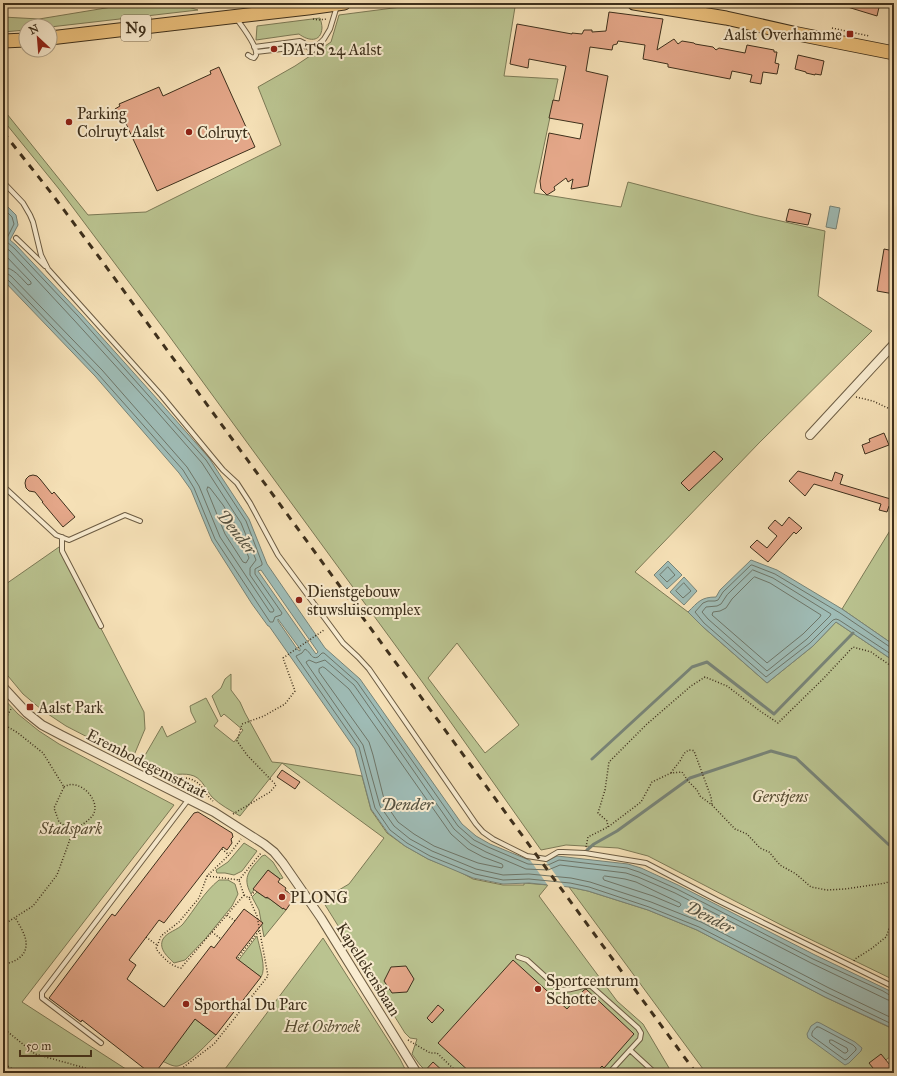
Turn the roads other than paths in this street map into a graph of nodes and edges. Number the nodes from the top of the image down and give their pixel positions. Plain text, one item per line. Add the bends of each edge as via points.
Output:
1 (340, 3) edge
2 (634, 3) edge
3 (235, 16) junction
4 (58, 37) edge
5 (18, 41) edge
6 (3, 42) edge
7 (308, 46) junction
8 (254, 47) junction
9 (256, 52) junction
10 (894, 53) edge
11 (248, 55) dead end
12 (3, 182) edge
13 (16, 238) dead end
14 (48, 269) junction
15 (894, 344) edge
16 (810, 435) dead end
17 (3, 486) edge
18 (140, 521) dead end
19 (62, 537) junction
20 (101, 626) dead end
21 (3, 687) edge
22 (188, 800) junction
23 (265, 845) joint
24 (518, 957) dead end
25 (894, 987) edge
26 (101, 1043) dead end
27 (630, 1050) junction
28 (417, 1073) edge
29 (609, 1073) edge
30 (655, 1073) edge

1 - 3 main road, N9
1 - 7 lane via 324,39 312,51
2 - 10 main road via 726,18
3 - 4 main road, N9
3 - 8 lane
5 - 6 main road
7 - 8 lane via 300,41
7 - 9 lane
8 - 9 lane
9 - 11 lane via 254,58
12 - 14 lane via 23,203 30,215 41,255
13 - 14 lane
14 - 25 lane via 237,484 250,502 278,555 343,643 368,669 483,832 527,856 546,858 558,852 585,853 646,863
15 - 16 street
17 - 19 lane via 56,535
18 - 19 lane via 125,515 69,540
19 - 20 lane via 62,552
21 - 22 street, Erembodegemstraat via 42,725
22 - 23 street, Erembodegemstraat via 214,812
22 - 26 lane via 42,992 42,998
23 - 28 street, Kapellekensbaan via 283,863 321,918
24 - 27 lane via 527,960 559,989 570,990 580,986 591,986 638,1028 641,1033 640,1039
27 - 29 lane
27 - 30 lane

